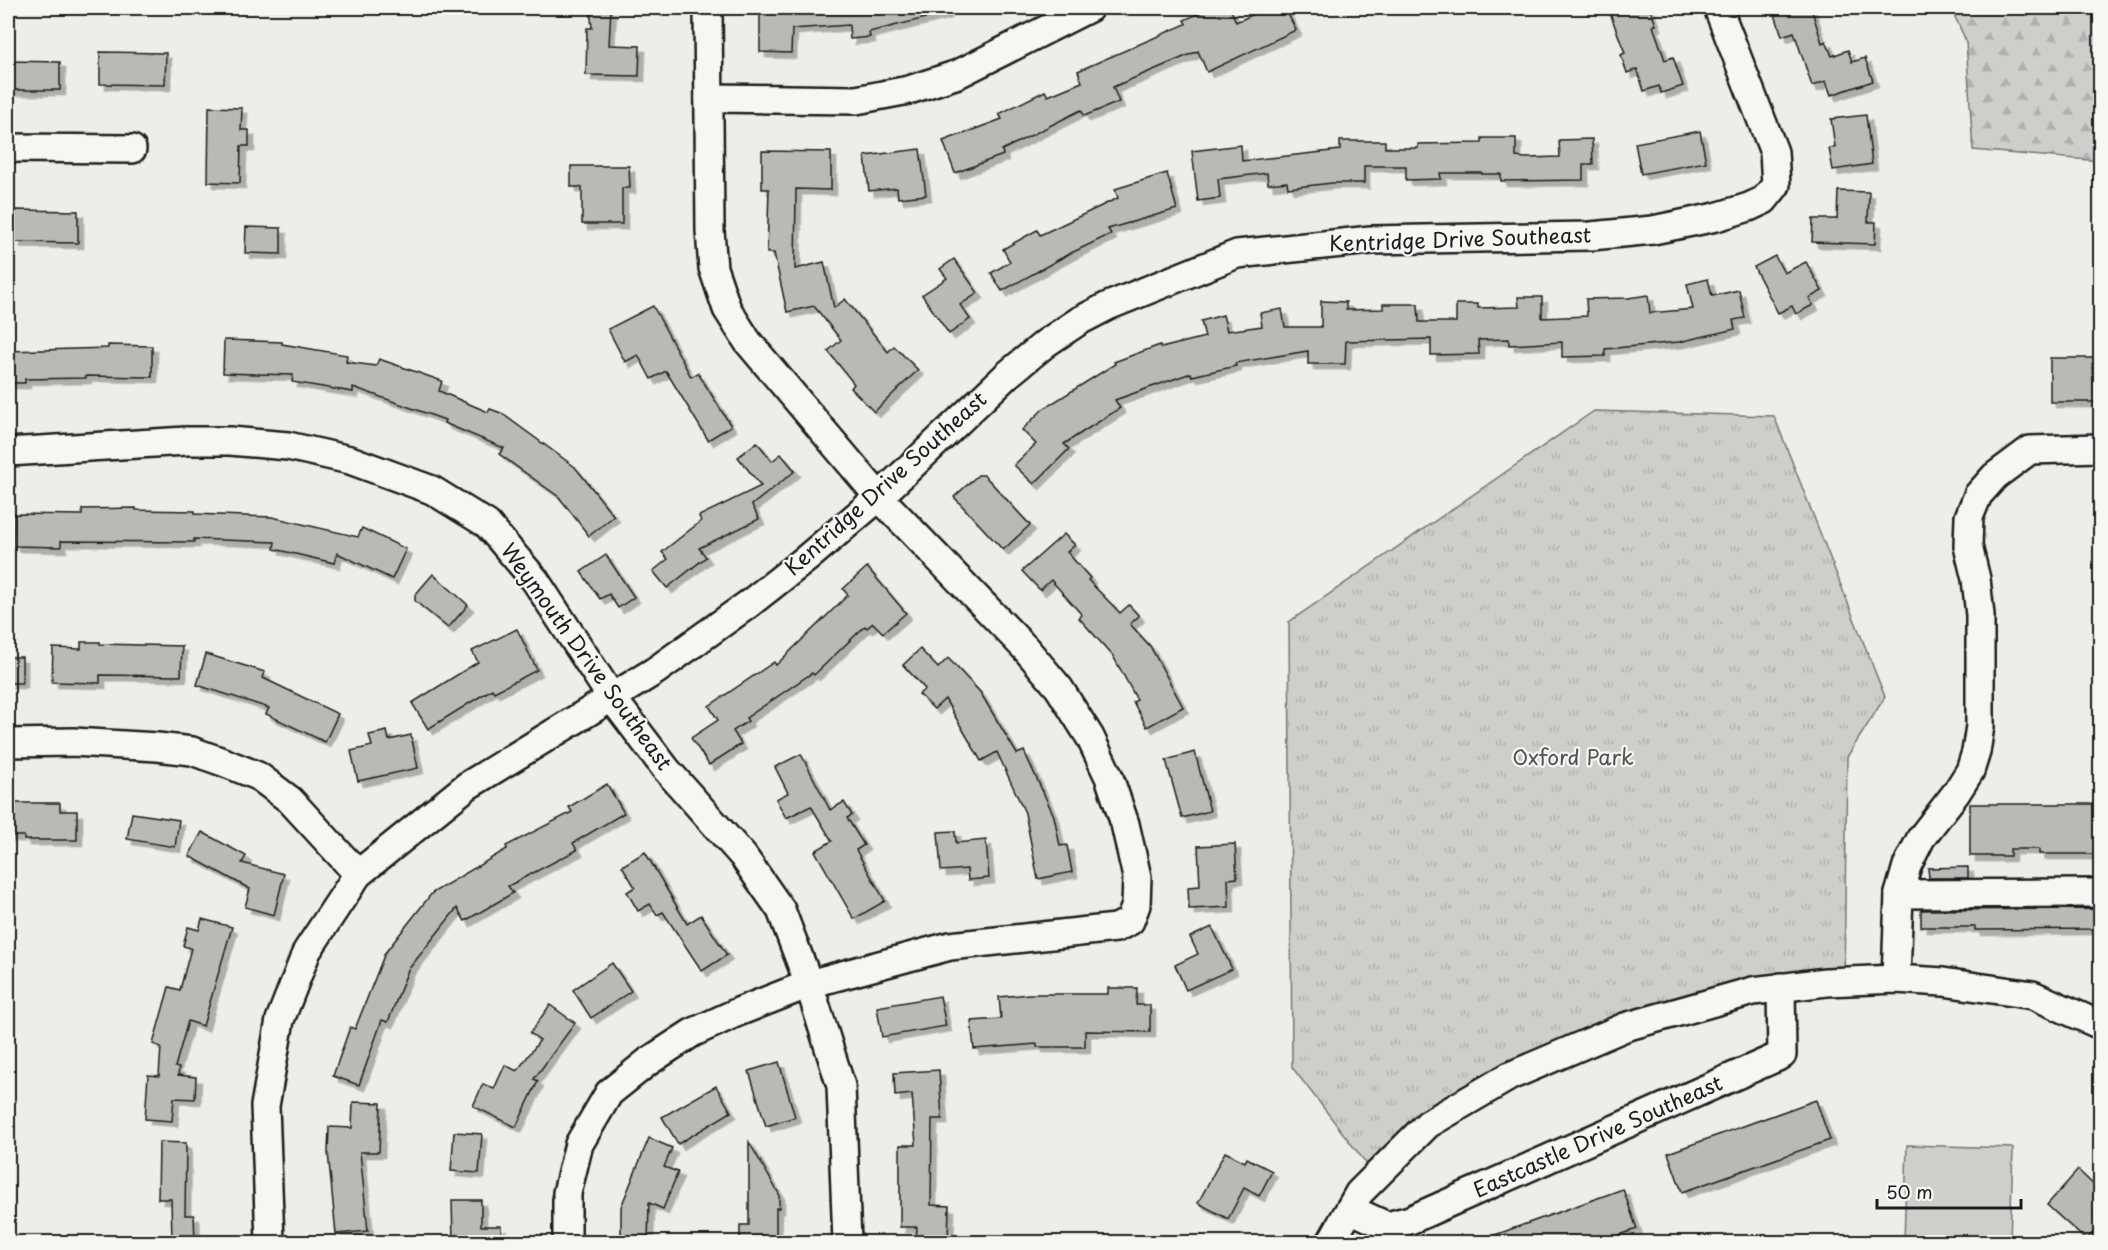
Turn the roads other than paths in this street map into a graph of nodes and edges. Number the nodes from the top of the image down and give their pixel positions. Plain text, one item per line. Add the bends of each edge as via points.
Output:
1 (708, 8) edge
2 (1089, 8) edge
3 (1718, 8) edge
4 (709, 98) junction
5 (8, 148) edge
6 (132, 149) dead end
7 (2100, 448) edge
8 (8, 452) edge
9 (879, 496) junction
10 (612, 698) junction
11 (8, 743) edge
12 (358, 874) junction
13 (2100, 893) edge
14 (1899, 894) junction
15 (1896, 979) junction
16 (809, 984) junction
17 (1781, 987) junction
18 (2100, 1025) edge
19 (1350, 1209) junction
20 (270, 1242) edge
21 (567, 1242) edge
22 (847, 1242) edge
23 (1331, 1242) edge

1 - 4 street
2 - 4 street via 958,74 909,90 856,100
3 - 9 street, Kentridge Drive Southeast via 1774,152 1776,185 1764,200 1716,217 1653,230 1591,236 1371,240 1237,254 1108,306 1046,343
4 - 9 street via 713,268 727,309 748,342
5 - 6 street
7 - 14 street via 2030,450 1995,476 1978,495 1970,518 1968,546 1980,615 1980,726 1976,752 1956,793 1921,838
8 - 10 street, Weymouth Drive Southeast via 186,441 288,446 350,460 432,490 494,532 535,580
9 - 10 street, Kentridge Drive Southeast via 750,603
9 - 16 street via 1026,649 1059,688 1090,737 1125,824 1137,878 1136,905 1130,921 1116,928 950,946
10 - 12 street, Kentridge Drive Southeast via 467,786
10 - 16 street, Weymouth Drive Southeast via 666,768 743,856 781,910
11 - 12 street via 157,747 192,751 223,762 258,776 290,800
12 - 20 street, Kentridge Drive Southeast via 307,951 280,1020 265,1106
13 - 14 street
14 - 15 street
15 - 17 street
15 - 18 street via 2033,995
16 - 21 street via 692,1034 649,1060 609,1093 579,1144 567,1193
16 - 22 street, Weymouth Drive Southeast via 841,1086
17 - 19 street via 1753,991 1625,1027 1510,1076 1428,1124 1359,1193
17 - 19 street, Eastcastle Drive Southeast via 1782,1055 1410,1220 1387,1226
19 - 23 street

